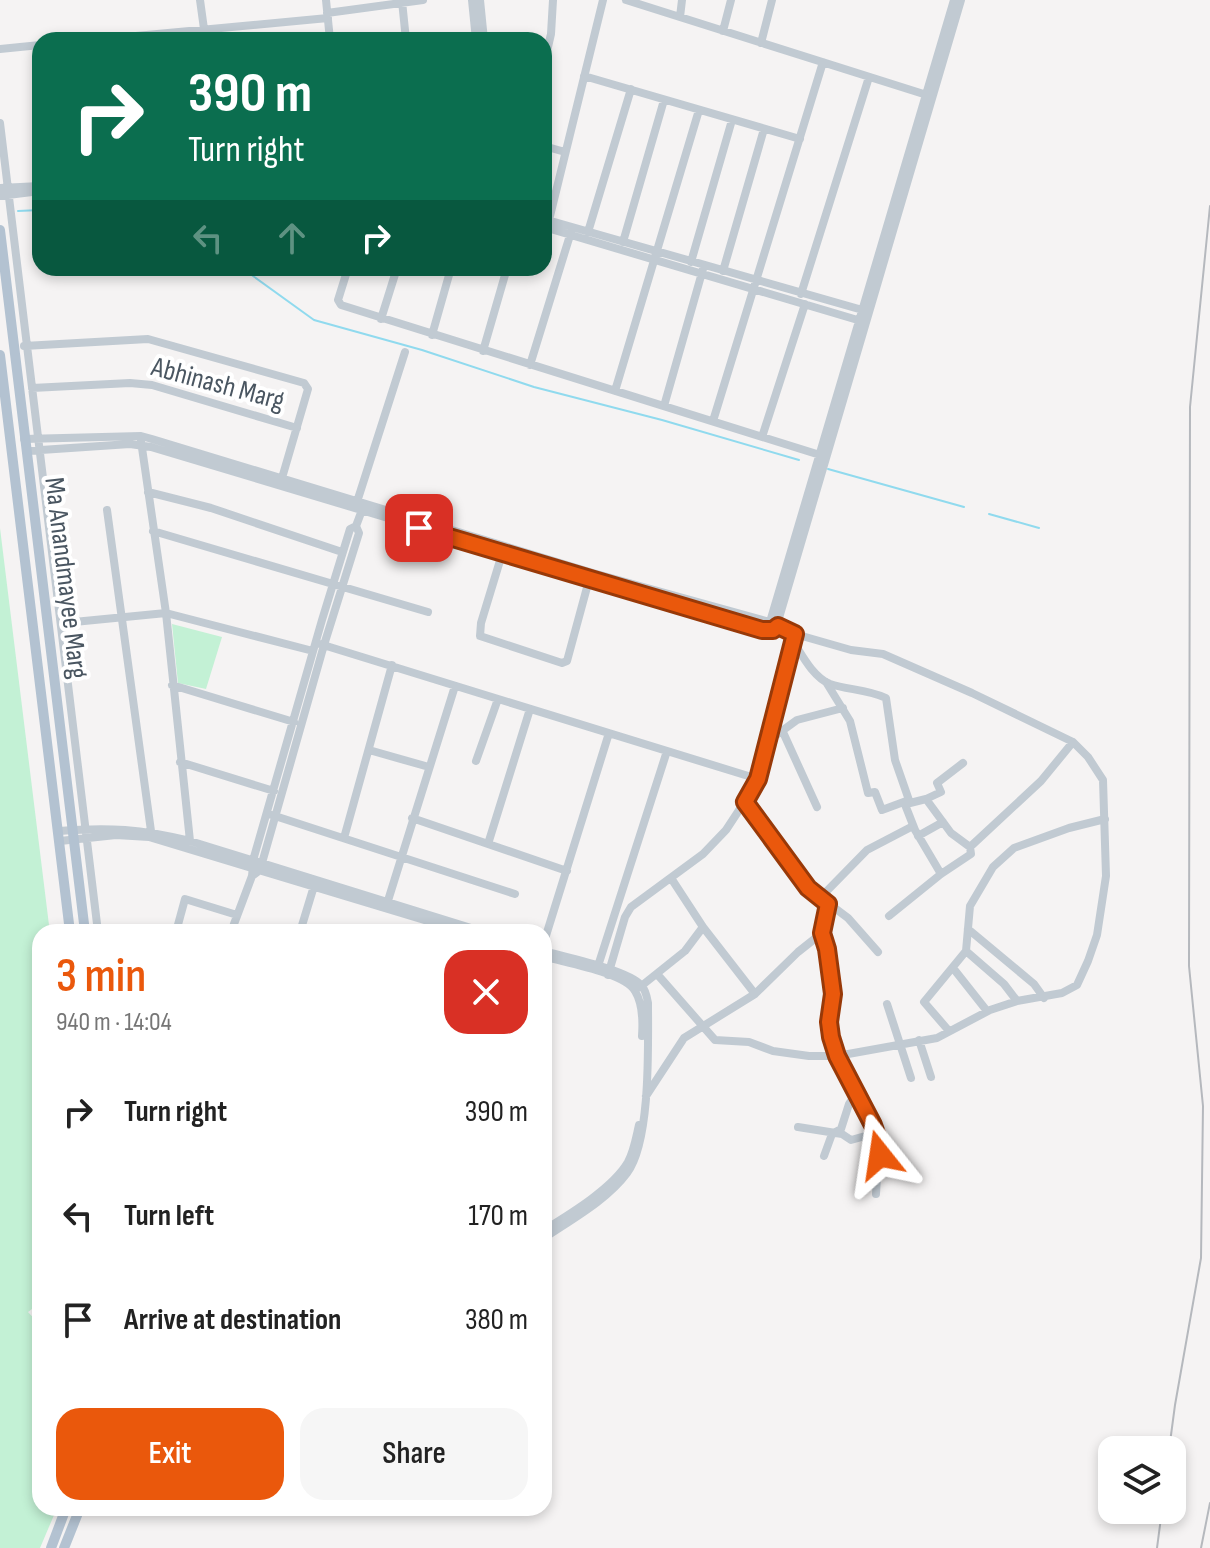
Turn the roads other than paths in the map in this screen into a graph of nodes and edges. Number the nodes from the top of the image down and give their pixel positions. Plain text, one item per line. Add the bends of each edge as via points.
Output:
1 (200, 0) edge
2 (326, 0) edge
3 (423, 0) edge
4 (472, 0) edge
5 (480, 0) edge
6 (553, 0) edge
7 (603, 0) edge
8 (626, 0) edge
9 (682, 0) edge
10 (731, 0) edge
11 (772, 0) edge
12 (954, 0) edge
13 (961, 0) edge
14 (402, 1) edge
15 (649, 4) edge
16 (327, 16) junction
17 (680, 17) junction
18 (204, 29) junction
19 (723, 31) junction
20 (188, 32) edge
21 (329, 32) edge
22 (405, 32) edge
23 (475, 32) edge
24 (483, 32) edge
25 (551, 32) edge
26 (761, 43) junction
27 (32, 46) edge
28 (0, 49) edge
29 (823, 62) junction
30 (584, 76) junction
31 (869, 77) junction
32 (631, 89) junction
33 (929, 96) junction
34 (664, 100) junction
35 (699, 110) junction
36 (732, 120) junction
37 (0, 123) edge
38 (764, 129) junction
39 (800, 139) junction
40 (552, 148) edge
41 (565, 152) junction
42 (32, 189) edge
43 (4, 192) edge
44 (552, 200) edge
45 (552, 224) edge
46 (0, 230) edge
47 (572, 231) junction
48 (588, 232) junction
49 (623, 242) junction
50 (658, 256) junction
51 (691, 262) junction
52 (703, 269) junction
53 (723, 271) junction
54 (346, 276) edge
55 (394, 276) edge
56 (449, 276) edge
57 (505, 276) edge
58 (755, 285) junction
59 (801, 294) junction
60 (805, 304) junction
61 (865, 316) junction
62 (381, 319) junction
63 (432, 335) junction
64 (27, 346) junction
65 (13, 347) junction
66 (483, 351) junction
67 (405, 352) dead end
68 (0, 355) edge
69 (530, 365) junction
70 (32, 388) junction
71 (615, 391) junction
72 (664, 406) junction
73 (713, 421) junction
74 (297, 428) junction
75 (762, 437) junction
76 (24, 439) junction
77 (38, 439) junction
78 (142, 441) junction
79 (39, 450) junction
80 (26, 451) junction
81 (820, 455) junction
82 (282, 478) junction
83 (148, 492) junction
84 (359, 507) junction
85 (107, 510) dead end
86 (356, 526) junction
87 (153, 531) junction
88 (342, 552) junction
89 (502, 554) junction
90 (589, 580) junction
91 (337, 586) junction
92 (428, 612) dead end
93 (166, 613) junction
94 (122, 618) junction
95 (74, 622) dead end
96 (767, 623) junction
97 (778, 626) junction
98 (794, 637) junction
99 (317, 646) junction
100 (392, 665) junction
101 (826, 682) junction
102 (172, 685) junction
103 (455, 686) junction
104 (498, 699) junction
105 (843, 708) junction
106 (530, 709) junction
107 (294, 722) junction
108 (782, 730) junction
109 (609, 733) junction
110 (767, 741) junction
111 (1073, 742) junction
112 (369, 750) junction
113 (667, 751) junction
114 (476, 761) dead end
115 (180, 762) junction
116 (963, 763) dead end
117 (429, 767) junction
118 (758, 779) junction
119 (274, 791) junction
120 (926, 799) junction
121 (907, 801) junction
122 (745, 802) junction
123 (817, 807) dead end
124 (272, 815) junction
125 (412, 818) junction
126 (1105, 819) junction
127 (943, 822) junction
128 (913, 826) junction
129 (87, 828) junction
130 (151, 831) junction
131 (74, 835) junction
132 (59, 836) junction
133 (918, 836) junction
134 (88, 838) junction
135 (344, 838) junction
136 (190, 841) junction
137 (488, 844) junction
138 (970, 847) junction
139 (400, 856) junction
140 (255, 868) junction
141 (567, 871) junction
142 (941, 874) junction
143 (671, 878) junction
144 (314, 886) junction
145 (515, 894) dead end
146 (820, 898) junction
147 (828, 904) junction
148 (386, 905) junction
149 (237, 915) junction
150 (889, 916) dead end
151 (69, 924) edge
152 (84, 924) edge
153 (97, 924) edge
154 (178, 924) edge
155 (234, 924) edge
156 (302, 924) edge
157 (439, 924) edge
158 (455, 924) edge
159 (550, 924) edge
160 (703, 927) junction
161 (968, 929) junction
162 (822, 933) junction
163 (966, 951) junction
164 (878, 952) dead end
165 (552, 956) edge
166 (552, 956) edge
167 (598, 966) junction
168 (953, 968) junction
169 (609, 972) junction
170 (657, 974) junction
171 (638, 988) junction
172 (755, 994) junction
173 (1044, 998) junction
174 (1017, 1001) junction
175 (887, 1004) dead end
176 (987, 1011) junction
177 (702, 1027) junction
178 (949, 1031) junction
179 (919, 1040) junction
180 (899, 1043) junction
181 (837, 1056) junction
182 (931, 1077) dead end
183 (911, 1078) dead end
184 (857, 1092) junction
185 (645, 1096) junction
186 (798, 1127) dead end
187 (834, 1132) junction
188 (876, 1133) junction
189 (637, 1146) junction
190 (824, 1156) dead end
191 (876, 1194) dead end
192 (552, 1224) edge
193 (552, 1232) edge
194 (63, 1516) edge
195 (77, 1516) edge
196 (51, 1548) edge
197 (64, 1548) edge

1 - 18 street
2 - 16 street
3 - 14 street
4 - 23 street
5 - 24 street
6 - 25 street
7 - 30 street
8 - 15 street
9 - 17 street
10 - 19 street
11 - 26 street
12 - 33 street
13 - 33 street
14 - 16 street
14 - 22 street
15 - 17 street
16 - 18 street
16 - 21 street
17 - 19 street
18 - 20 street
19 - 26 street
26 - 29 street
27 - 28 street
29 - 31 street
29 - 39 street
30 - 32 street
30 - 41 street
31 - 33 street
31 - 59 street
32 - 34 street
32 - 48 street
33 - 61 street
34 - 35 street
34 - 49 street
35 - 36 street
35 - 50 street
36 - 38 street
36 - 51 street
37 - 43 street
38 - 39 street
38 - 53 street
39 - 58 street
40 - 41 street
41 - 44 street
42 - 43 street
43 - 64 street
45 - 47 street
46 - 65 main road, Ma Anandmayee Marg
47 - 48 street
47 - 50 street
47 - 69 street
48 - 49 street
49 - 50 street
50 - 51 street
50 - 52 street
50 - 71 street
51 - 52 street
52 - 53 street
52 - 58 street
52 - 72 street
53 - 58 street
54 - 62 street via 339,303
55 - 62 street
56 - 63 street
57 - 66 street
58 - 59 street
58 - 60 street
58 - 73 street
59 - 61 street
60 - 61 street
60 - 75 street
61 - 81 street
61 - 97 street
62 - 63 street
63 - 66 street
64 - 65 street
64 - 70 street
64 - 74 street via 148,339 304,383 308,389
65 - 76 main road, Ma Anandmayee Marg
66 - 69 street
67 - 84 street
68 - 132 main road, Ma Anandmayee Marg
69 - 71 street
70 - 74 street, Abhinash Marg via 152,385
70 - 77 street
71 - 72 street
72 - 73 street
73 - 75 street
74 - 82 street
75 - 81 street
76 - 77 street
76 - 80 main road, Ma Anandmayee Marg
77 - 78 street
77 - 79 street
78 - 79 street
78 - 82 street
78 - 83 street
78 - 84 street
79 - 80 street
79 - 129 street
80 - 131 main road, Ma Anandmayee Marg
81 - 96 street
82 - 84 street
83 - 87 street
83 - 88 street
84 - 86 street
84 - 89 street
84 - 96 street
85 - 94 street
86 - 88 street
86 - 91 street via 359,533
87 - 91 street
87 - 93 street
88 - 91 street
89 - 90 street
89 - 90 street via 480,636 562,663 567,661
90 - 97 street via 762,630
91 - 92 street
91 - 99 street
93 - 94 street
93 - 99 street
93 - 102 street
94 - 95 street
94 - 130 street
96 - 97 street
97 - 98 street
98 - 101 street via 808,664
98 - 110 street
98 - 111 street via 883,654
99 - 100 street
99 - 107 street
99 - 124 street
100 - 103 street
100 - 112 street
101 - 105 street
101 - 121 street via 886,698
102 - 107 street
102 - 115 street
103 - 104 street
103 - 117 street
104 - 106 street
104 - 114 street
105 - 108 street via 797,720
105 - 121 street via 868,793 875,793 881,810
106 - 109 street
106 - 137 street
107 - 119 street
108 - 110 street
108 - 123 street
109 - 113 street
109 - 141 street
110 - 118 street
111 - 126 street via 1103,780
111 - 138 street via 1041,781
112 - 117 street
112 - 135 street
113 - 118 street
113 - 167 street
115 - 119 street
115 - 136 street
116 - 120 street via 937,783 941,792
117 - 125 street
118 - 122 street
119 - 124 street
120 - 121 street
120 - 127 street
121 - 128 street
122 - 143 street via 703,854
122 - 146 street
124 - 135 street
124 - 140 street
125 - 137 street
125 - 139 street
126 - 161 street via 1009,852 972,899
126 - 173 street via 1106,876 1094,945 1077,985
127 - 133 street
127 - 138 street
128 - 133 street
128 - 146 street via 867,850
129 - 130 street
129 - 131 street
129 - 134 street
130 - 136 street
131 - 132 street
131 - 134 street
131 - 152 main road, Ma Anandmayee Marg
132 - 151 main road, Ma Anandmayee Marg
133 - 142 street
134 - 140 street via 149,837
134 - 153 street
135 - 139 street
136 - 140 street
137 - 141 street
138 - 142 street via 971,854
139 - 145 street
139 - 148 street
140 - 144 street
140 - 148 street
140 - 149 street
141 - 159 street
142 - 150 street
143 - 160 street
143 - 169 street via 628,911
144 - 148 street
144 - 156 street
146 - 147 street
147 - 162 street
147 - 164 street
148 - 157 street
148 - 158 street
149 - 154 street via 185,899
149 - 155 street
160 - 170 street
160 - 172 street
161 - 163 street
161 - 173 street
162 - 172 street
162 - 181 street
163 - 168 street
163 - 174 street
165 - 167 street
166 - 169 street
167 - 169 street
168 - 176 street
168 - 178 street via 924,1002
169 - 171 street
170 - 171 street
170 - 177 street
171 - 185 street via 648,1003
171 - 189 street via 642,1029
172 - 177 street
173 - 174 street
174 - 176 street
175 - 180 street
176 - 178 street
177 - 181 street via 719,1041
177 - 185 street via 681,1042
178 - 179 street
179 - 180 street
179 - 182 street
180 - 181 street
180 - 183 street
181 - 184 street
184 - 187 street via 841,1129
184 - 188 street
185 - 189 street
186 - 187 street
187 - 188 street via 851,1140
187 - 190 street
188 - 191 street
189 - 192 street via 615,1179
189 - 193 street via 636,1159 616,1185
194 - 196 main road
195 - 197 main road

